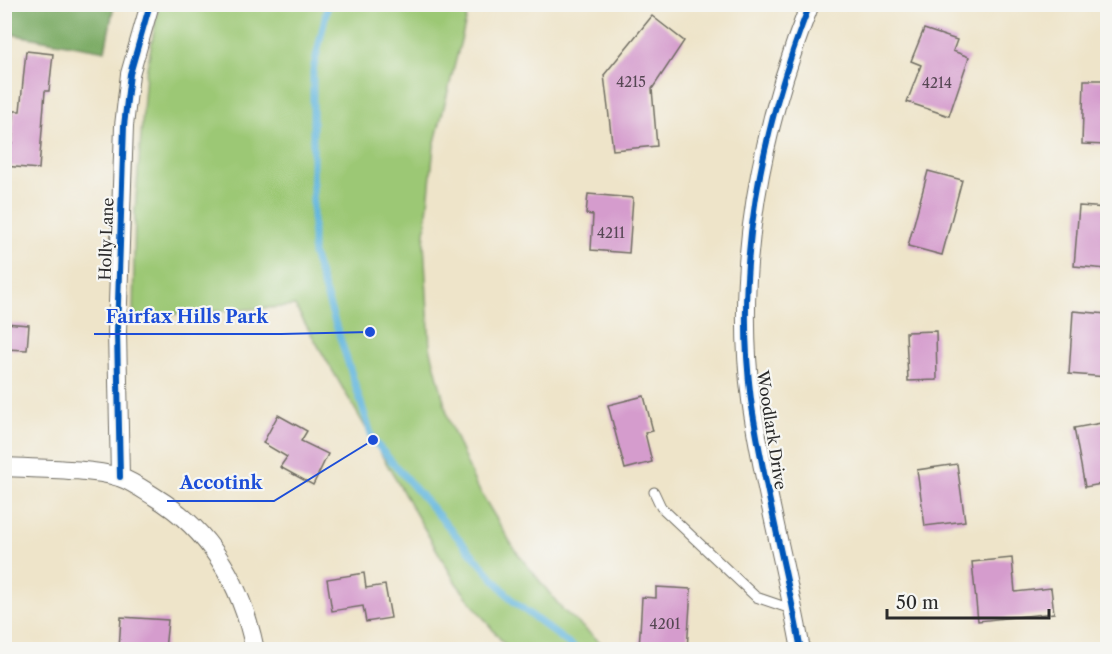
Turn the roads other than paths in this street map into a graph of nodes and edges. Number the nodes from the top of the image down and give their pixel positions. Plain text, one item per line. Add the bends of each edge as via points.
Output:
1 (150, 4) edge
2 (810, 4) edge
3 (4, 467) edge
4 (120, 477) junction
5 (654, 492) dead end
6 (794, 610) junction
7 (255, 650) edge
8 (801, 650) edge

1 - 4 street, Holly Lane via 130,74 124,126 117,332
2 - 6 street, Woodlark Drive via 771,118 750,244 747,307 752,401
3 - 4 street
4 - 7 street via 172,507 213,548 244,607
5 - 6 lane via 661,507 756,597
6 - 8 street, Woodlark Drive

